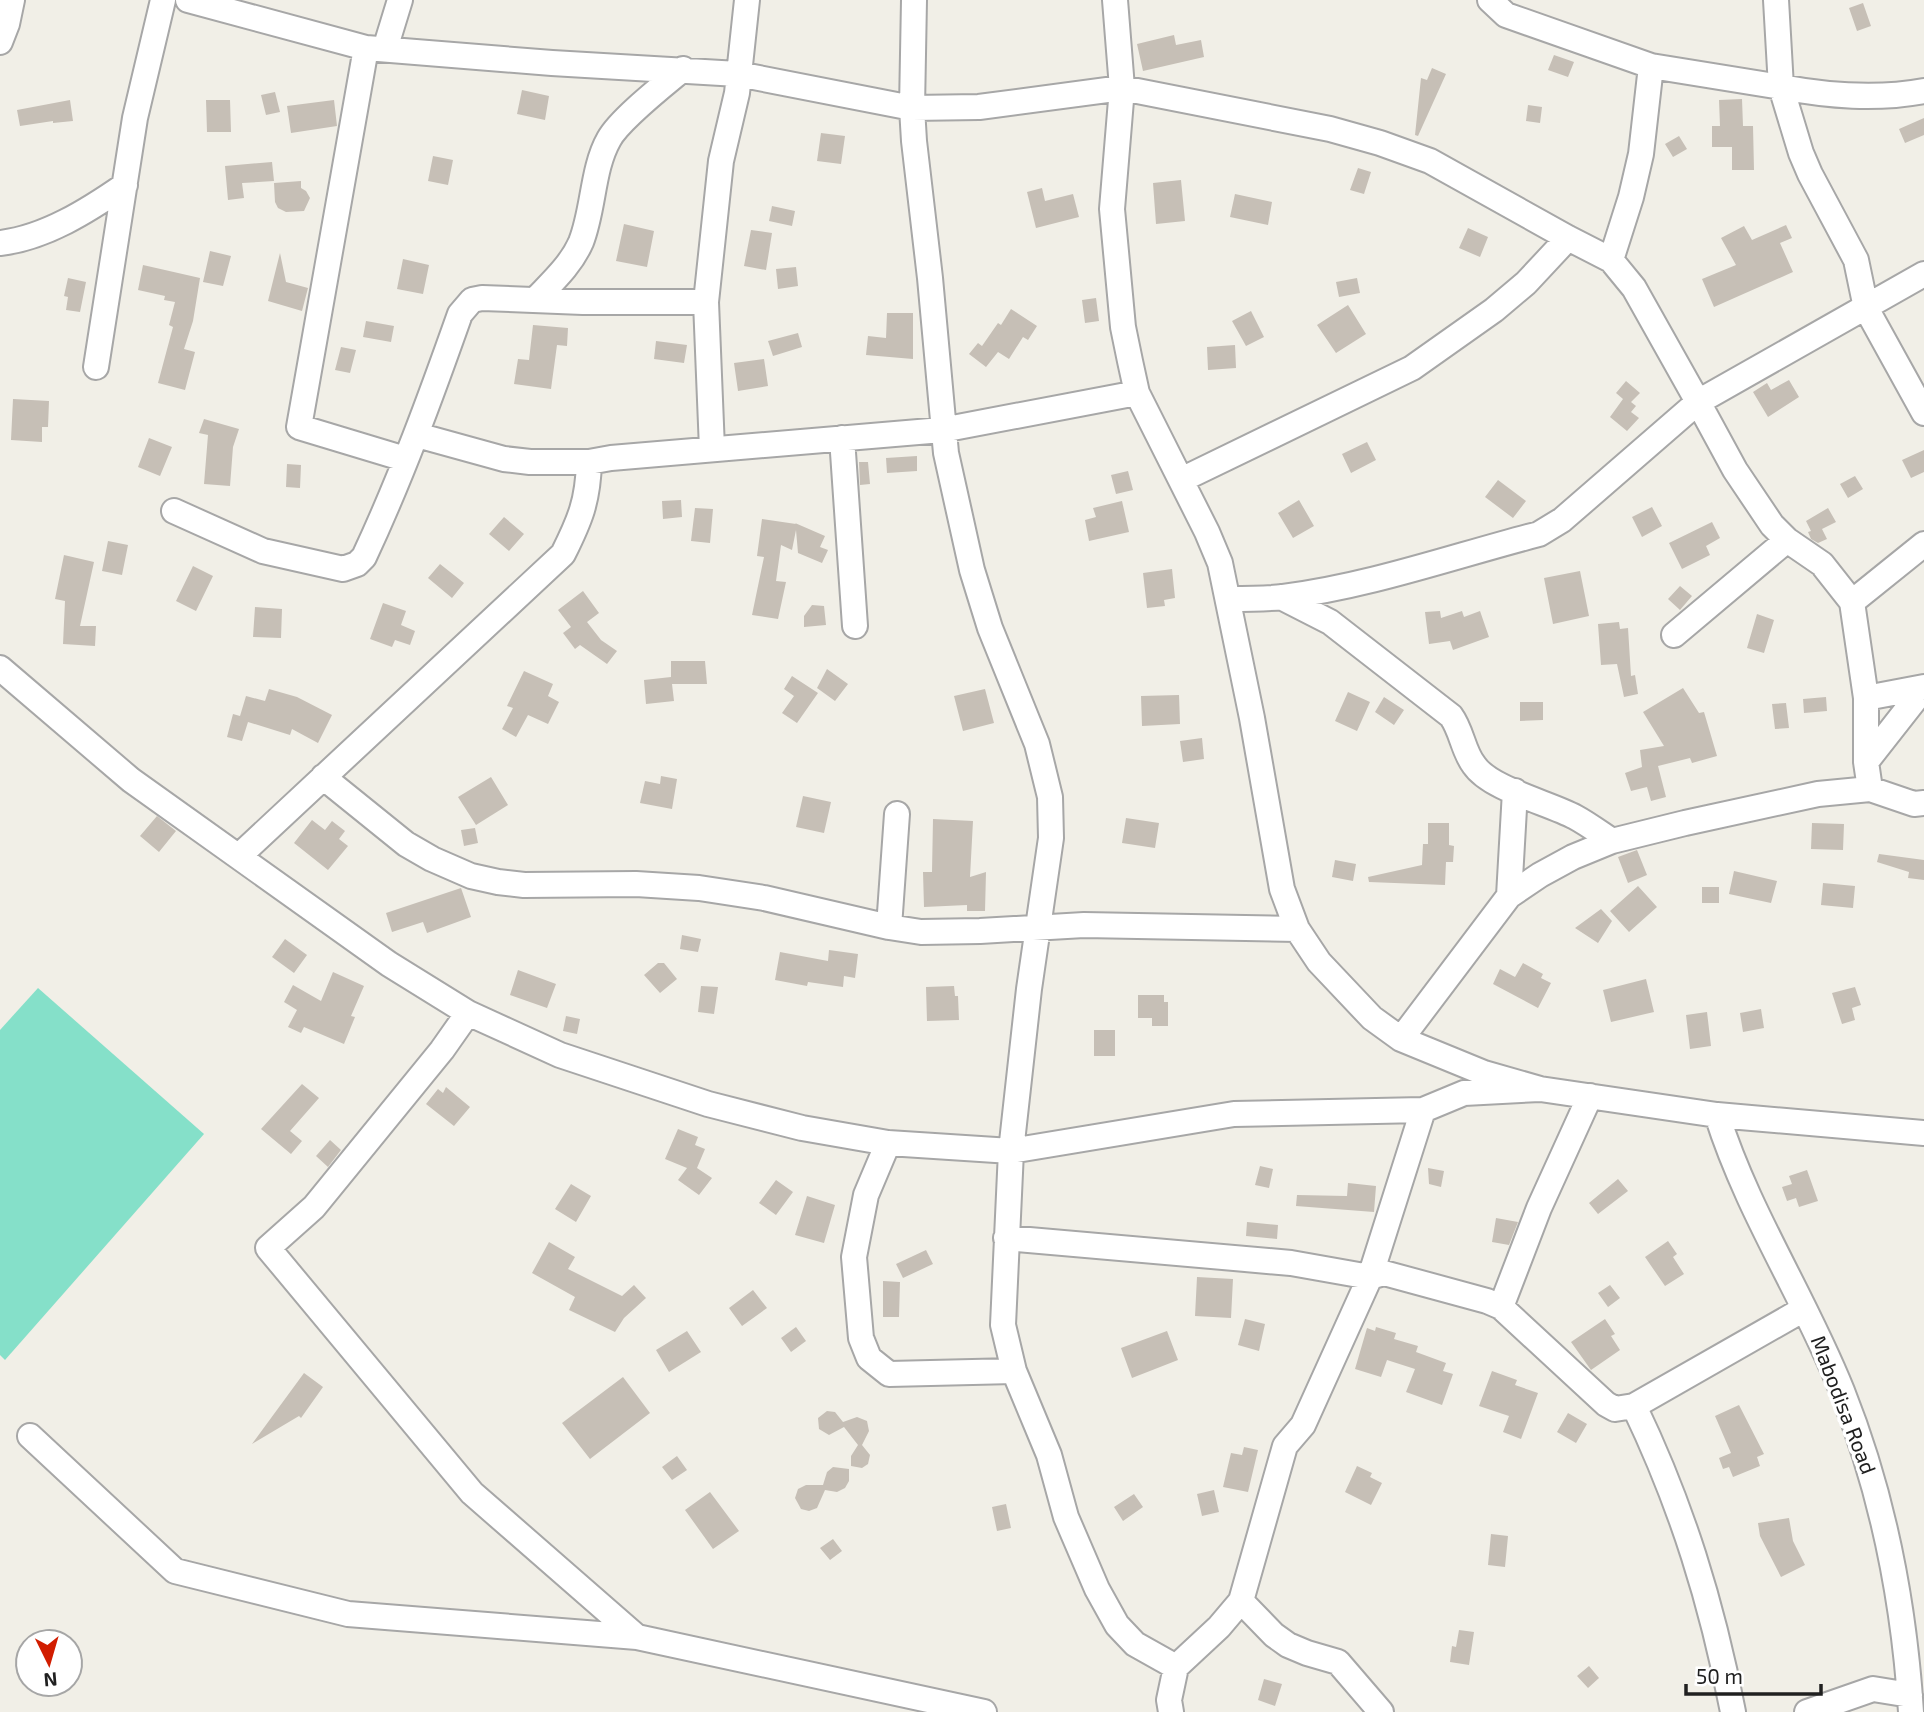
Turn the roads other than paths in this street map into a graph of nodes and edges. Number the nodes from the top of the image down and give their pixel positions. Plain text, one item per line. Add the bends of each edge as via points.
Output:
1 (12, 0) edge
2 (163, 0) edge
3 (188, 0) edge
4 (400, 0) edge
5 (747, 0) edge
6 (914, 0) edge
7 (1115, 0) edge
8 (1490, 0) edge
9 (1776, 0) edge
10 (0, 42) edge
11 (376, 48) junction
12 (1651, 66) junction
13 (683, 69) junction
14 (738, 74) junction
15 (1781, 87) junction
16 (1122, 88) junction
17 (1924, 91) edge
18 (912, 108) junction
19 (125, 185) junction
20 (1568, 238) junction
21 (0, 243) edge
22 (1612, 260) junction
23 (1924, 274) edge
24 (535, 300) junction
25 (706, 302) junction
26 (1866, 309) junction
27 (96, 367) dead end
28 (1137, 393) junction
29 (1698, 402) junction
30 (1924, 413) edge
31 (942, 430) junction
32 (417, 435) junction
33 (842, 438) junction
34 (712, 449) junction
35 (405, 459) junction
36 (589, 462) junction
37 (1181, 480) junction
38 (174, 511) dead end
39 (1787, 540) junction
40 (1924, 544) edge
41 (1281, 597) junction
42 (1229, 599) junction
43 (1852, 602) junction
44 (855, 626) dead end
45 (1674, 635) dead end
46 (0, 668) edge
47 (1924, 687) edge
48 (1866, 698) junction
49 (1866, 762) junction
50 (323, 777) junction
51 (1870, 789) junction
52 (1516, 791) junction
53 (1921, 805) edge
54 (897, 814) dead end
55 (1612, 841) junction
56 (239, 856) junction
57 (1510, 896) junction
58 (1038, 927) junction
59 (889, 928) junction
60 (1297, 929) junction
61 (468, 1013) junction
62 (1401, 1039) junction
63 (1540, 1089) junction
64 (1590, 1096) junction
65 (1423, 1110) junction
66 (1717, 1115) junction
67 (1924, 1133) edge
68 (888, 1143) junction
69 (1011, 1151) junction
70 (1006, 1238) junction
71 (1370, 1277) junction
72 (1502, 1307) junction
73 (1804, 1309) junction
74 (1014, 1371) junction
75 (1634, 1406) junction
76 (30, 1436) dead end
77 (1241, 1601) junction
78 (637, 1637) junction
79 (1916, 1658) edge
80 (1176, 1667) junction
81 (1911, 1703) edge
82 (984, 1712) edge
83 (1171, 1712) edge
84 (1381, 1712) edge
85 (1733, 1712) edge
86 (1807, 1712) edge

1 - 10 street
2 - 19 street via 135,118
3 - 11 street
4 - 11 street
5 - 14 street
6 - 18 street
7 - 16 street
8 - 12 street via 1506,15
9 - 15 street
11 - 13 street
11 - 35 street via 299,427
12 - 15 street
12 - 22 street via 1641,154
13 - 14 street
13 - 24 street via 613,133 582,240
14 - 18 street
14 - 25 street via 722,161
15 - 17 street via 1861,97
15 - 26 street via 1801,153 1856,260
16 - 18 street via 979,107
16 - 20 street via 1380,143 1430,160
16 - 28 street via 1112,209 1123,327
18 - 31 street
19 - 21 street via 31,236
19 - 27 street
20 - 22 street
20 - 37 street via 1494,310 1412,368
22 - 29 street via 1634,288
23 - 26 street
24 - 25 street
24 - 32 street via 481,298 465,306
25 - 34 street
26 - 29 street
26 - 30 street
28 - 31 street
28 - 37 street
29 - 39 street via 1735,470
29 - 41 street via 1562,520 1539,534 1371,580
31 - 33 street
31 - 58 street via 972,570 1037,744 1050,797 1051,838
32 - 35 street
32 - 36 street via 504,459
33 - 34 street
33 - 44 street
34 - 36 street
35 - 38 street via 364,557 343,569 263,551
36 - 50 street via 581,518 563,554
37 - 42 street via 1208,532
39 - 43 street via 1822,564
39 - 45 street
40 - 43 street
41 - 42 street
41 - 52 street via 1330,622 1415,686 1455,722 1473,765
42 - 60 street via 1282,889
43 - 48 street
46 - 56 street via 131,780
47 - 48 street
47 - 49 street
48 - 49 street
49 - 51 street
50 - 56 street
50 - 59 street via 406,844 471,876 524,885 699,888 764,898
51 - 53 street
51 - 55 street via 1818,794
52 - 55 street via 1574,817
52 - 57 street
54 - 59 street
55 - 57 street via 1573,857
56 - 61 street via 389,964
57 - 62 street
58 - 59 street via 921,932
58 - 60 street
58 - 69 street
60 - 62 street via 1347,993
61 - 68 street via 560,1055 708,1104 802,1128
61 - 78 street via 314,1207 268,1248 472,1493
62 - 63 street via 1483,1073
63 - 64 street
63 - 65 street via 1464,1093
64 - 66 street
64 - 72 street via 1539,1208
65 - 69 street via 1234,1114
65 - 71 street
66 - 67 street
66 - 73 street, Mabodisa Road via 1753,1210
68 - 69 street
68 - 74 street via 866,1195 853,1257 861,1338 869,1358 890,1374
69 - 70 street
70 - 71 street via 1291,1263
70 - 74 street via 1003,1325
71 - 72 street via 1384,1273
71 - 77 street via 1303,1425 1285,1446
72 - 75 street via 1606,1404 1615,1409
73 - 75 street
73 - 79 street, Mabodisa Road via 1842,1391 1878,1497
74 - 80 street via 1097,1589 1117,1625 1135,1644
75 - 85 street via 1695,1555
76 - 78 street via 175,1571 348,1615
77 - 80 street
77 - 84 street via 1288,1645 1338,1662
78 - 82 street
79 - 81 street, Mabodisa Road
80 - 83 street
81 - 86 street via 1873,1689

